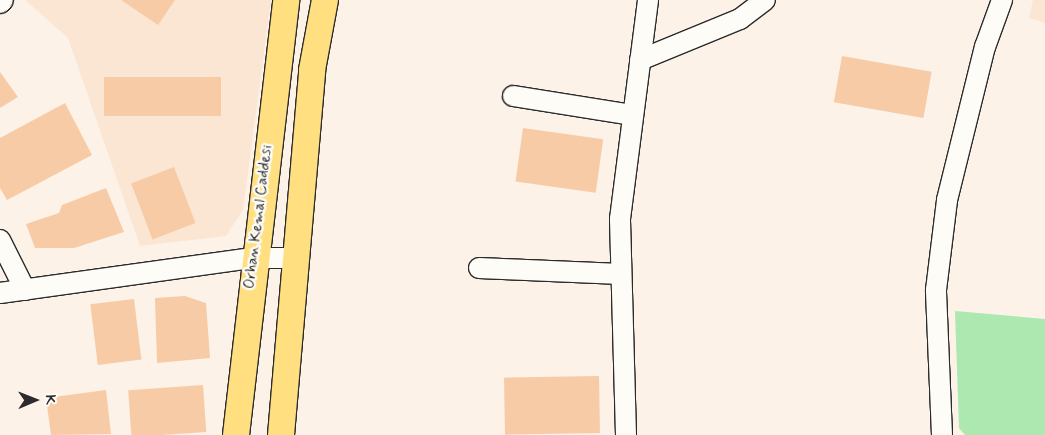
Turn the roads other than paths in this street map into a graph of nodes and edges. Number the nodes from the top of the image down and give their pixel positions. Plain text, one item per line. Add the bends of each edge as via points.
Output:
1 (3, 0) edge
2 (286, 0) edge
3 (325, 0) edge
4 (648, 0) edge
5 (765, 0) edge
6 (1002, 0) edge
7 (0, 3) edge
8 (640, 60) junction
9 (513, 96) dead end
10 (632, 115) junction
11 (0, 240) edge
12 (253, 258) junction
13 (295, 258) junction
14 (479, 268) dead end
15 (621, 274) junction
16 (25, 290) junction
17 (0, 293) edge
18 (236, 435) edge
19 (281, 435) edge
20 (626, 435) edge
21 (942, 435) edge

1 - 7 street
2 - 12 main road, Orhan Kemal Caddesi
3 - 13 main road via 312,70
4 - 8 street
5 - 8 street via 740,19
6 - 21 street via 985,47 947,200 936,290
8 - 10 street
9 - 10 street
10 - 15 street via 620,219
11 - 16 street
12 - 13 street
12 - 16 street
12 - 18 main road, Orhan Kemal Caddesi
13 - 19 main road
14 - 15 street
15 - 20 street
16 - 17 street

